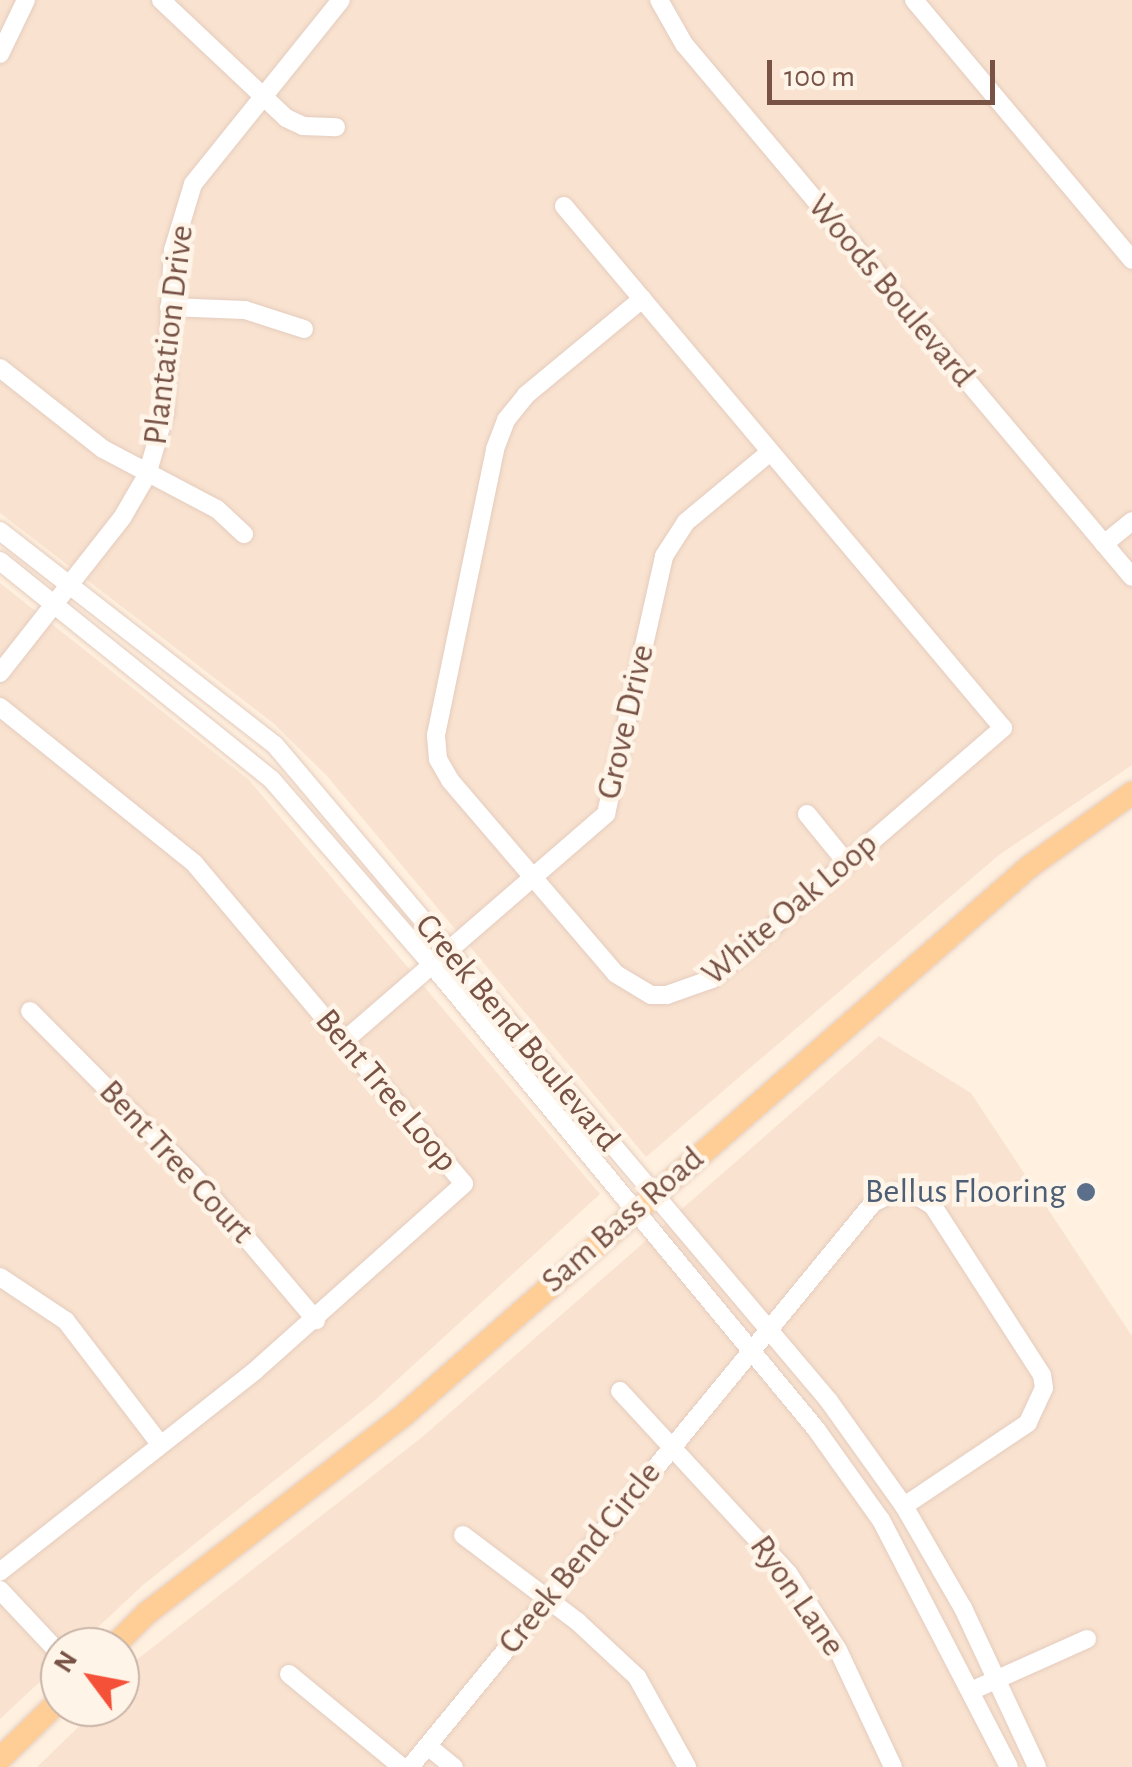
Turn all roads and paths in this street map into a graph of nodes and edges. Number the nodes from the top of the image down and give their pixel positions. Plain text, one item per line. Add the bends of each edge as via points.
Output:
1 (26, 0) edge
2 (160, 0) edge
3 (341, 0) edge
4 (658, 0) edge
5 (921, 2) edge
6 (0, 54) edge
7 (261, 96) junction
8 (336, 127) dead end
9 (564, 206) dead end
10 (1132, 260) edge
11 (642, 300) junction
12 (169, 307) junction
13 (304, 329) dead end
14 (0, 368) edge
15 (770, 452) junction
16 (147, 475) junction
17 (1132, 521) edge
18 (0, 531) edge
19 (244, 534) dead end
20 (1104, 544) junction
21 (0, 561) edge
22 (1132, 576) edge
23 (68, 586) junction
24 (55, 604) junction
25 (0, 673) edge
26 (0, 707) edge
27 (1132, 793) edge
28 (807, 814) dead end
29 (846, 862) junction
30 (534, 881) junction
31 (448, 954) junction
32 (433, 966) junction
33 (30, 1010) dead end
34 (344, 1041) junction
35 (642, 1201) junction
36 (0, 1278) edge
37 (316, 1320) junction
38 (768, 1330) junction
39 (751, 1350) junction
40 (620, 1391) dead end
41 (160, 1444) junction
42 (672, 1445) junction
43 (904, 1506) junction
44 (463, 1535) dead end
45 (0, 1572) edge
46 (0, 1590) edge
47 (545, 1600) junction
48 (134, 1627) edge
49 (40, 1633) edge
50 (1088, 1639) dead end
51 (289, 1674) dead end
52 (998, 1678) junction
53 (973, 1690) junction
54 (40, 1719) edge
55 (430, 1747) junction
56 (0, 1758) edge
57 (402, 1767) edge
58 (410, 1767) edge
59 (454, 1767) edge
60 (688, 1767) edge
61 (893, 1767) edge
62 (1010, 1767) edge
63 (1037, 1767) edge

1 - 6 street
2 - 7 street
3 - 7 street, Plantation Drive
4 - 20 street, Woods Boulevard via 684,44
5 - 10 street
7 - 8 street via 292,122
7 - 12 street, Plantation Drive via 193,184 173,250
9 - 11 street
11 - 15 street, White Oak Loop
11 - 30 street, White Oak Loop via 526,395 506,420 494,449 437,727 438,759 450,780
12 - 13 street via 246,310
12 - 16 street, Plantation Drive via 165,413
14 - 16 street
15 - 29 street, White Oak Loop via 1003,728
15 - 30 street, Grove Drive via 674,538 659,575 613,798 590,834
16 - 19 street via 217,510
16 - 23 street, Plantation Drive
17 - 20 street
18 - 23 street, Creek Bend Boulevard
20 - 22 street, Woods Boulevard
21 - 24 street, Creek Bend Boulevard
23 - 24 street, Plantation Drive
23 - 31 street, Creek Bend Boulevard via 276,745
24 - 25 street, Plantation Drive
24 - 32 street, Creek Bend Boulevard via 272,780
26 - 34 street, Bent Tree Loop via 194,863
27 - 35 main road, Sam Bass Road via 1028,866
28 - 29 street
29 - 30 street, White Oak Loop via 712,980 668,995 651,995 616,974
30 - 31 street, Grove Drive
31 - 32 street, Grove Drive
31 - 35 street, Creek Bend Boulevard
32 - 34 street, Grove Drive
32 - 35 street, Creek Bend Boulevard
33 - 37 street, Bent Tree Court via 192,1174
34 - 37 street, Bent Tree Loop via 464,1184
35 - 38 street, Creek Bend Boulevard
35 - 39 street, Creek Bend Boulevard
35 - 48 main road, Sam Bass Road via 405,1414
36 - 41 street via 66,1322
37 - 41 street, Bent Tree Loop
38 - 39 street, Creek Bend Circle
38 - 43 street, Creek Bend Boulevard
38 - 43 street, Creek Bend Circle via 880,1196 911,1192 933,1206 1042,1375 1043,1401 1028,1423
39 - 42 street, Creek Bend Circle
39 - 53 street, Creek Bend Boulevard via 881,1520
40 - 42 street, Ryon Lane
41 - 45 street, Bent Tree Loop
42 - 47 street, Creek Bend Circle
42 - 61 street, Ryon Lane via 812,1606
43 - 52 street, Creek Bend Boulevard
44 - 47 street
46 - 49 street
47 - 55 street, Creek Bend Circle
47 - 60 street via 637,1678
50 - 52 street
51 - 57 street
52 - 53 street
52 - 63 street, Creek Bend Boulevard
53 - 62 street, Creek Bend Boulevard
54 - 56 main road
55 - 58 street, Creek Bend Circle
55 - 59 street

